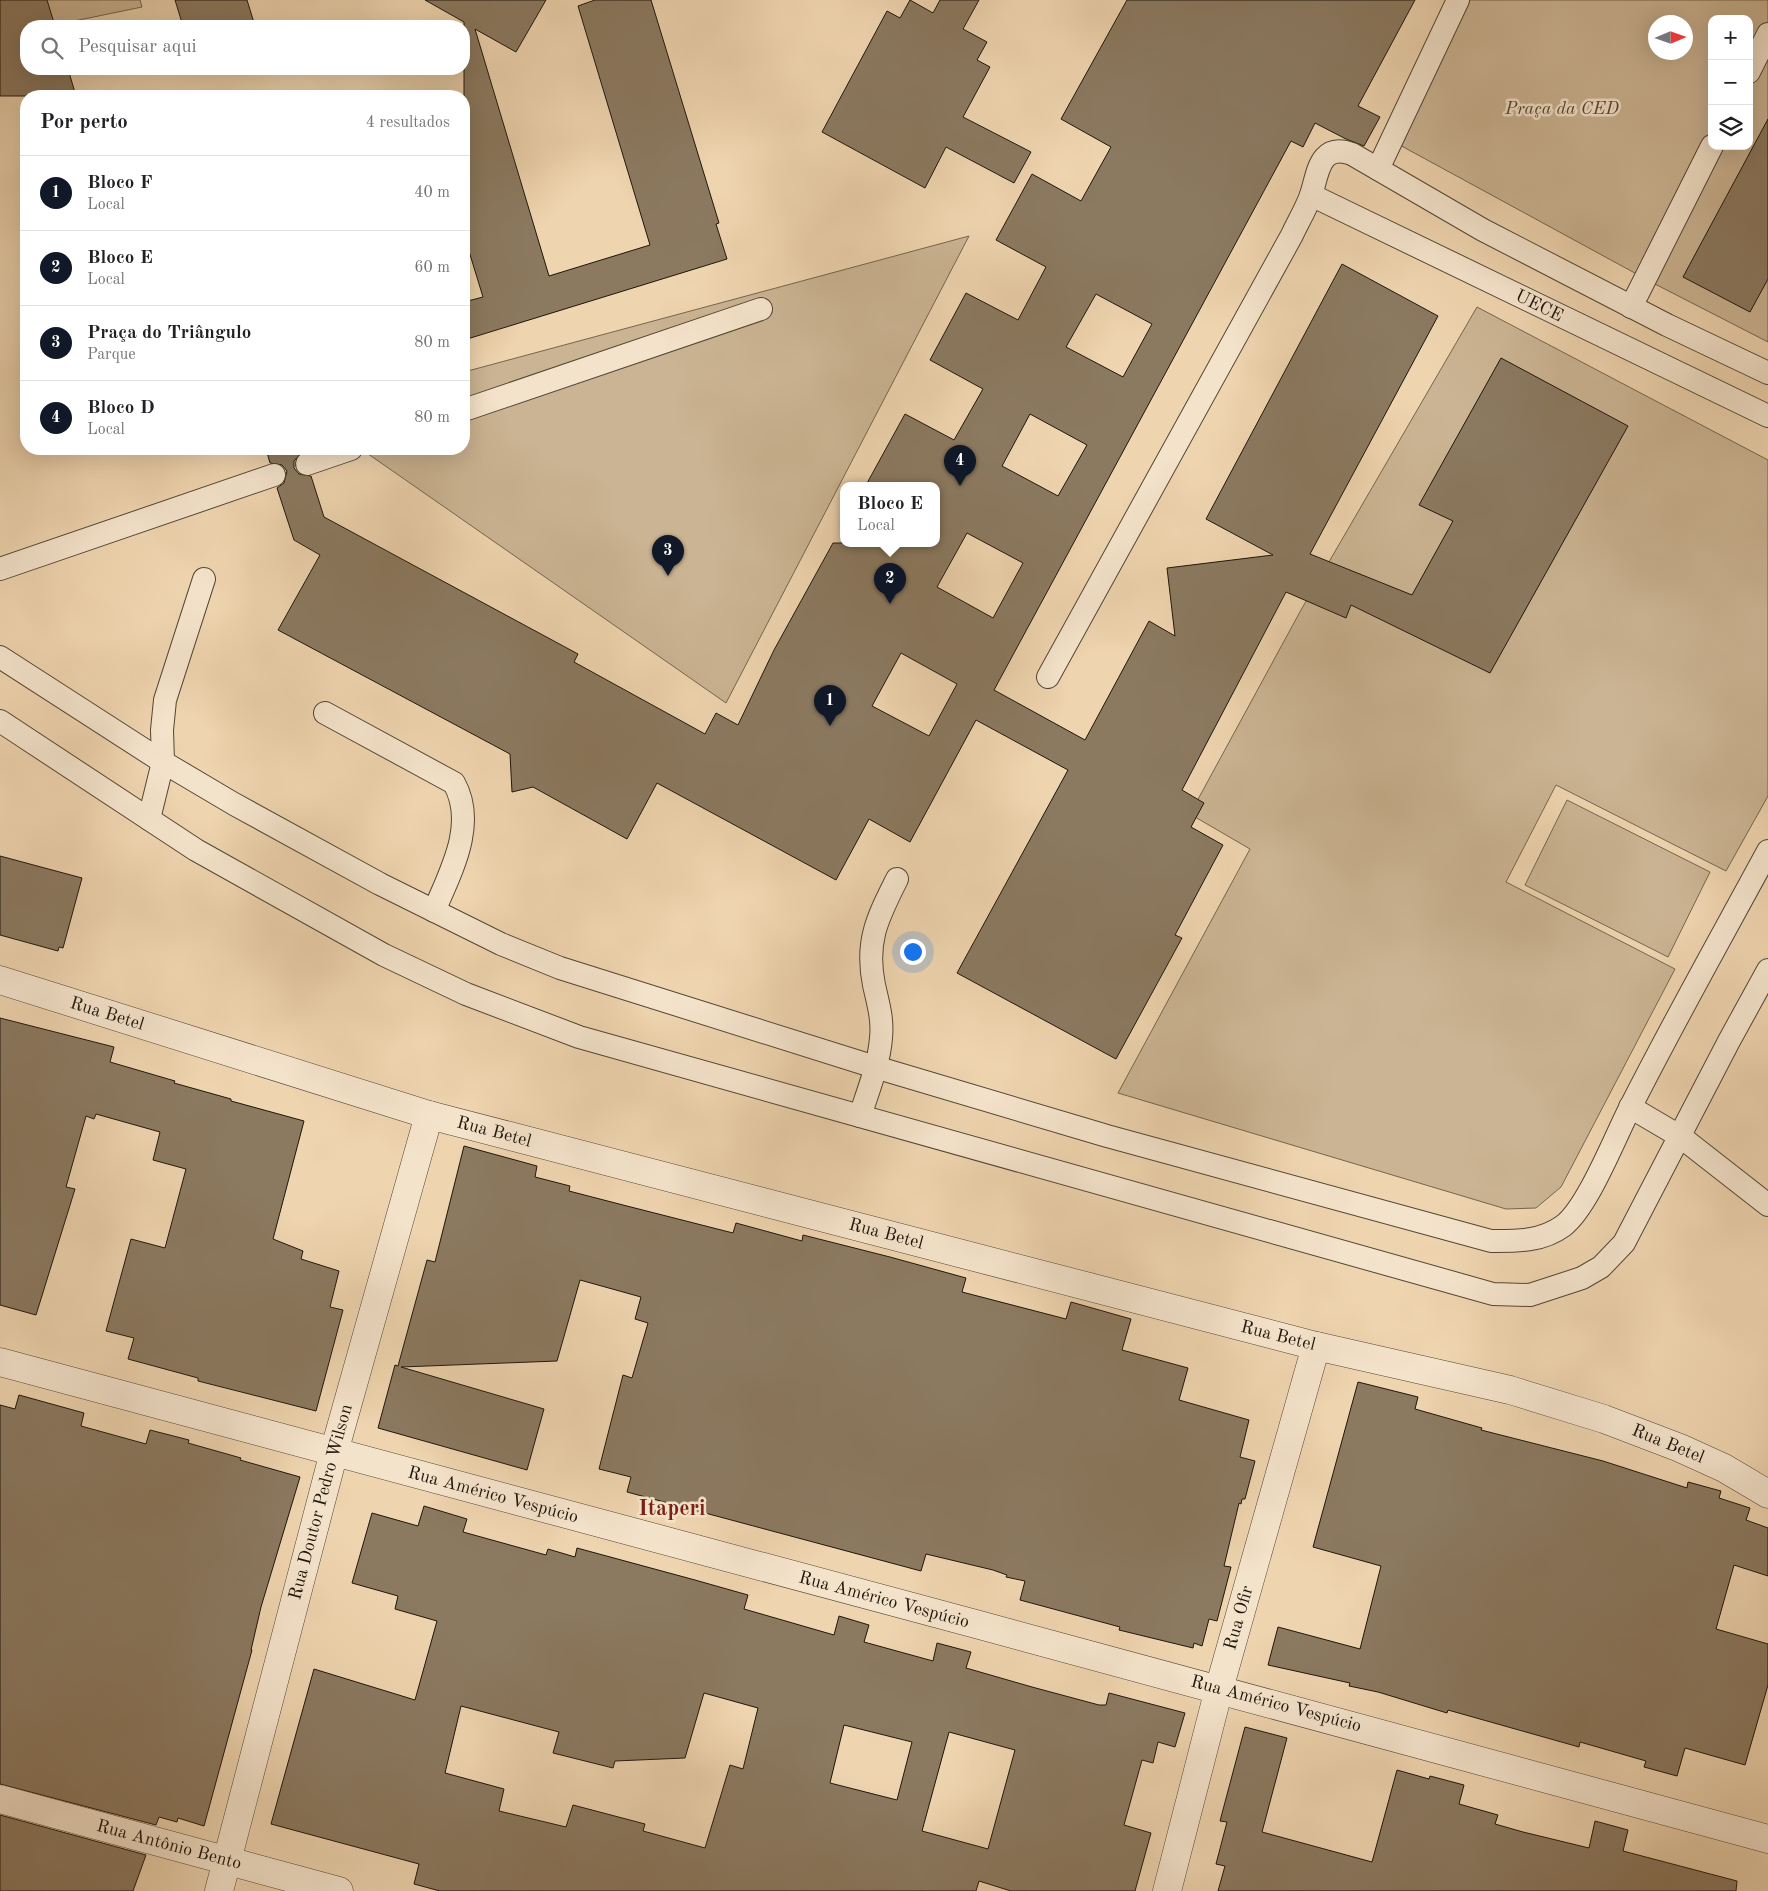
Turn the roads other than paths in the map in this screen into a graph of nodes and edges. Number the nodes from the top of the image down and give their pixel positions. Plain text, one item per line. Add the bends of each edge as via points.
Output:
1 (1458, 0) edge
2 (1768, 34) edge
3 (1753, 64) edge
4 (1710, 150) edge
5 (1378, 168) junction
6 (1310, 196) junction
7 (1631, 307) junction
8 (761, 309) dead end
9 (1768, 373) edge
10 (470, 408) edge
11 (1768, 416) edge
12 (333, 455) edge
13 (307, 464) dead end
14 (274, 475) dead end
15 (0, 569) edge
16 (204, 579) dead end
17 (0, 657) edge
18 (1048, 677) dead end
19 (324, 713) dead end
20 (0, 721) edge
21 (163, 762) junction
22 (149, 819) junction
23 (1768, 851) edge
24 (897, 879) dead end
25 (434, 911) junction
26 (1768, 970) edge
27 (0, 980) edge
28 (875, 1067) junction
29 (1630, 1107) junction
30 (430, 1115) junction
31 (860, 1116) junction
32 (1681, 1137) junction
33 (1768, 1205) edge
34 (1316, 1346) junction
35 (0, 1362) edge
36 (334, 1452) junction
37 (1768, 1494) edge
38 (1219, 1688) junction
39 (0, 1799) edge
40 (1768, 1839) edge
41 (227, 1861) junction
42 (218, 1891) edge
43 (339, 1891) edge
44 (1167, 1891) edge

1 - 5 lane
2 - 3 lane
4 - 7 lane
5 - 6 lane via 1346,151 1330,154 1321,161
5 - 7 lane via 1483,230
6 - 11 lane, UECE
6 - 18 lane
7 - 9 lane
8 - 10 lane
12 - 13 lane
14 - 15 lane
16 - 21 lane via 165,700
17 - 21 lane
19 - 25 lane via 454,783 462,797 462,834
20 - 22 lane
21 - 22 lane
21 - 25 lane
22 - 31 lane via 196,850 384,955 466,994 578,1038
23 - 29 lane
24 - 28 lane via 877,920 871,945 882,1038
25 - 28 lane via 560,968
26 - 32 lane
27 - 30 street, Rua Betel
28 - 29 lane via 1116,1139 1491,1241 1541,1238 1563,1226 1582,1204
28 - 31 lane
29 - 32 lane
30 - 34 street, Rua Betel
30 - 36 street, Rua Doutor Pedro Wilson
31 - 32 lane via 1493,1294 1538,1293 1582,1278 1601,1267 1624,1244
32 - 33 lane
34 - 37 street, Rua Betel via 1510,1390 1604,1419 1724,1468
34 - 38 street, Rua Ofir
35 - 36 street, Rua Américo Vespúcio
36 - 38 street, Rua Américo Vespúcio
36 - 41 street, Rua Doutor Pedro Wilson
38 - 40 street, Rua Américo Vespúcio
38 - 44 street, Rua Ofir
39 - 41 street, Rua Antônio Bento
41 - 42 street, Rua Doutor Pedro Wilson
41 - 43 street, Rua Antônio Bento

